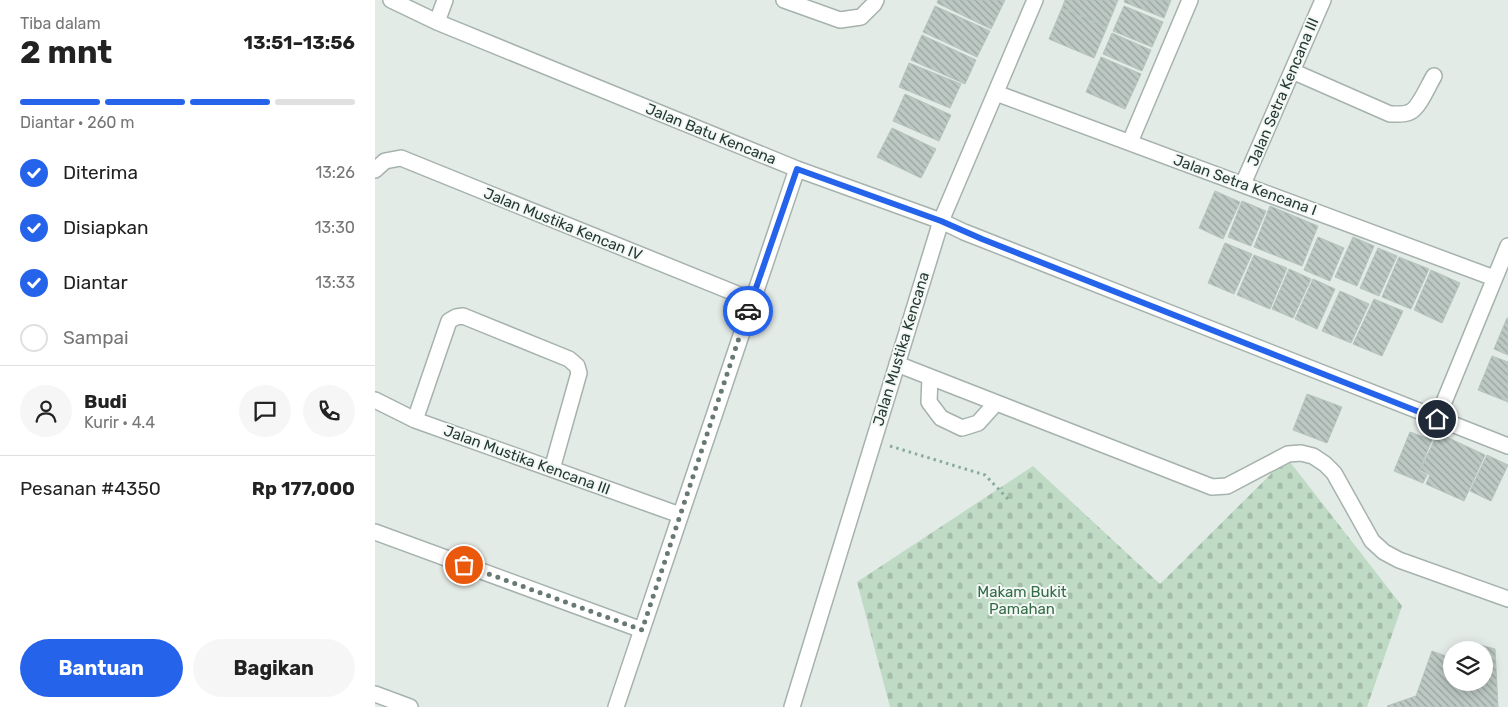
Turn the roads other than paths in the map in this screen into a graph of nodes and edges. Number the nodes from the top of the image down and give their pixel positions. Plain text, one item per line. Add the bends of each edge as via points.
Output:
1 (391, 0) edge
2 (445, 0) edge
3 (784, 0) edge
4 (876, 0) edge
5 (1035, 0) edge
6 (1190, 0) edge
7 (1323, 0) edge
8 (437, 22) junction
9 (1292, 70) junction
10 (1433, 76) dead end
11 (996, 93) junction
12 (1130, 142) junction
13 (797, 169) junction
14 (375, 170) edge
15 (1243, 184) junction
16 (941, 221) junction
17 (1508, 246) edge
18 (1495, 278) junction
19 (752, 300) junction
20 (897, 364) junction
21 (930, 377) junction
22 (375, 400) edge
23 (996, 404) junction
24 (1437, 419) junction
25 (415, 420) junction
26 (1508, 446) edge
27 (551, 469) junction
28 (680, 515) junction
29 (375, 532) edge
30 (1508, 599) edge
31 (642, 630) junction
32 (375, 694) edge
33 (410, 707) edge
34 (616, 707) edge
35 (792, 707) edge

1 - 8 street, Jalan Batu Kencana
2 - 8 street
3 - 4 street via 840,20 861,17
5 - 11 street, Jalan Mustika Kencana
6 - 12 street
7 - 9 street, Jalan Setra Kencana III
8 - 13 street, Jalan Batu Kencana
9 - 10 street via 1390,114 1411,112
9 - 15 street, Jalan Setra Kencana III
11 - 12 street, Jalan Setra Kencana I
11 - 16 street, Jalan Mustika Kencana
12 - 15 street, Jalan Setra Kencana I
13 - 16 street, Jalan Batu Kencana
13 - 19 street
14 - 19 street, Jalan Mustika Kencan IV via 385,162 401,158
15 - 18 street, Jalan Setra Kencana I
16 - 20 street, Jalan Mustika Kencana
16 - 24 street, Jalan Batu Kencana
17 - 18 street
18 - 24 street
19 - 28 street
20 - 21 street
20 - 35 street, Jalan Mustika Kencana
21 - 23 street
21 - 23 street via 929,402 941,418 962,428 978,423
22 - 25 street, Jalan Mustika Kencana III
23 - 30 street via 1212,487 1227,486 1288,454 1313,456 1333,473 1372,541 1384,552
24 - 26 street, Jalan Batu Kencana
25 - 27 street, Jalan Mustika Kencana III
25 - 27 street via 449,321 463,316 569,359 577,366 579,373
27 - 28 street, Jalan Mustika Kencana III
28 - 31 street
29 - 31 street
31 - 34 street
32 - 33 street

